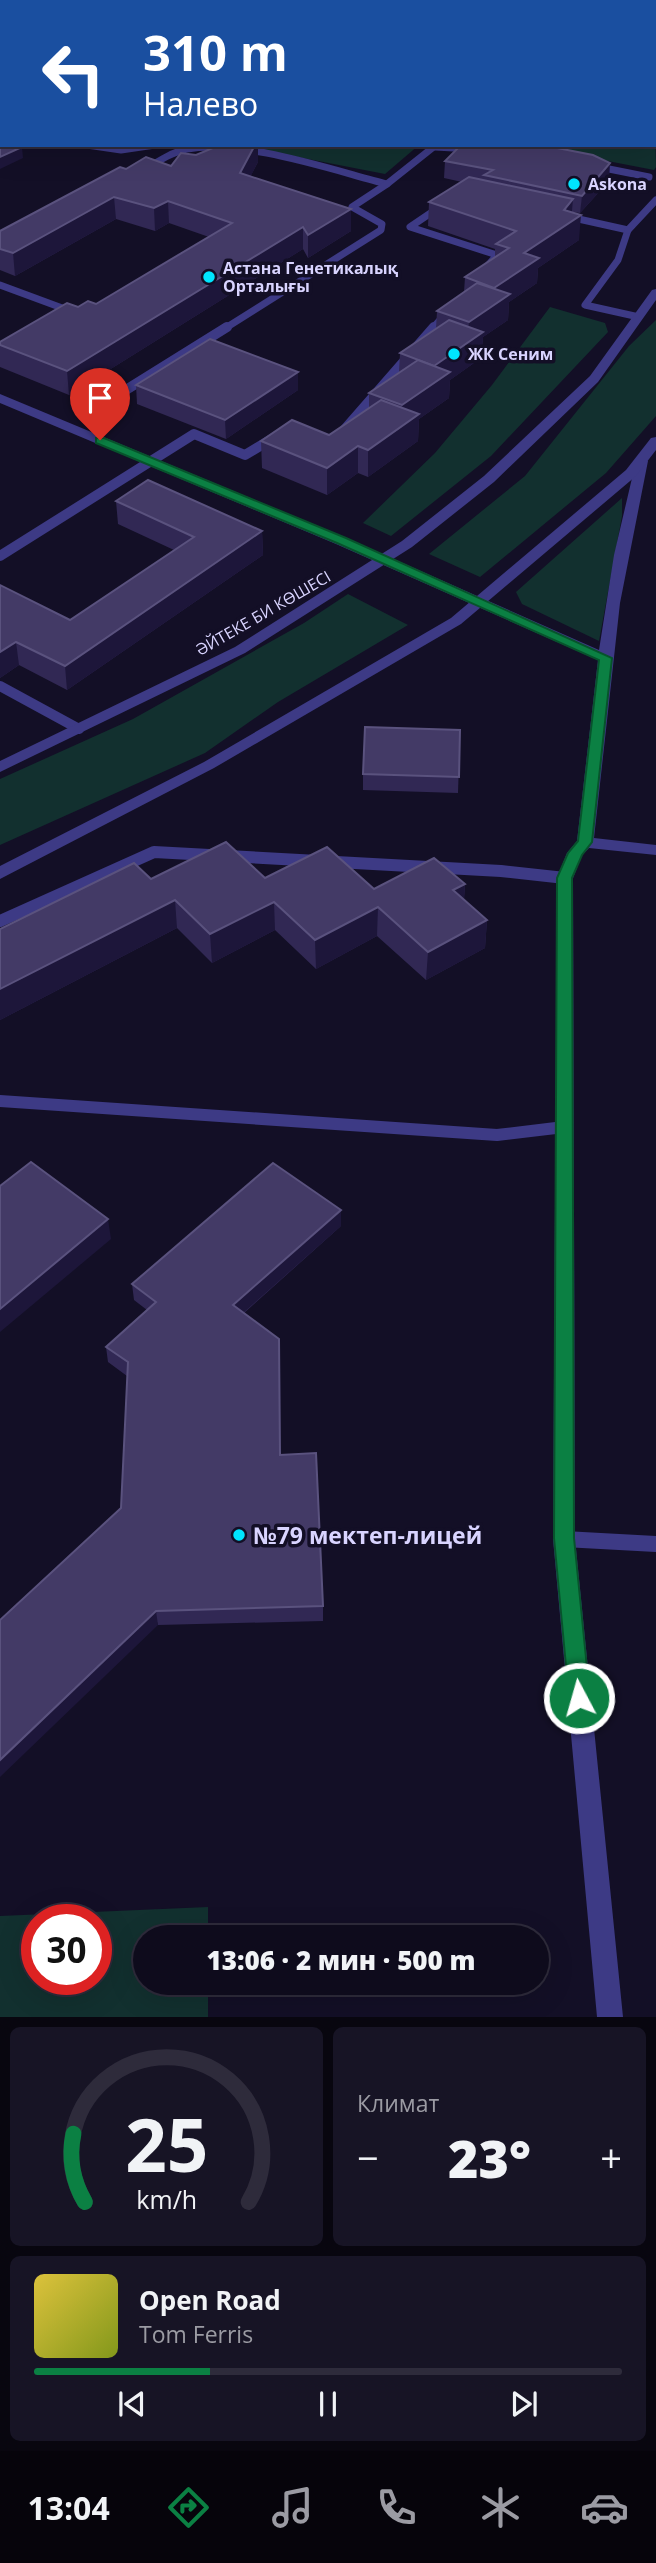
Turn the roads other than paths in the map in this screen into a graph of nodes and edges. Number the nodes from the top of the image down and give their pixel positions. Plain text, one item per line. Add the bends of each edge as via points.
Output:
1 (94, 147) edge
2 (147, 147) edge
3 (435, 147) edge
4 (448, 147) edge
5 (485, 150) edge
6 (587, 165) edge
7 (140, 172) edge
8 (649, 177) dead end
9 (387, 184) junction
10 (656, 200) edge
11 (450, 201) edge
12 (555, 214) edge
13 (628, 230) junction
14 (479, 276) edge
15 (0, 285) edge
16 (656, 292) edge
17 (452, 307) edge
18 (639, 317) junction
19 (63, 318) edge
20 (0, 398) edge
21 (113, 398) dead end
22 (285, 432) edge
23 (335, 441) edge
24 (656, 442) edge
25 (642, 461) junction
26 (150, 462) junction
27 (0, 556) edge
28 (384, 560) junction
29 (479, 602) junction
30 (606, 658) junction
31 (0, 686) edge
32 (79, 729) junction
33 (0, 767) edge
34 (585, 842) junction
35 (656, 850) edge
36 (0, 873) edge
37 (565, 878) junction
38 (0, 921) edge
39 (0, 1101) edge
40 (564, 1128) junction
41 (564, 1538) junction
42 (656, 1544) edge
43 (610, 2017) edge

1 - 2 lane
3 - 9 lane
4 - 5 lane
6 - 8 lane
7 - 9 lane via 185,150 205,147
9 - 21 lane via 352,207 382,224 381,230
10 - 13 lane
11 - 14 lane via 410,227 497,255
12 - 13 lane
13 - 18 lane via 618,261 585,305
15 - 19 lane via 74,311
16 - 18 street, ӘЙТЕКЕ БИ КӨШЕСІ
17 - 23 lane
18 - 28 street, ӘЙТЕКЕ БИ КӨШЕСІ via 594,379 489,479
20 - 26 street
22 - 26 lane via 245,456 194,434
24 - 25 street
25 - 29 street
25 - 30 street via 627,515
26 - 27 lane
26 - 28 street
28 - 29 street
28 - 32 street, ӘЙТЕКЕ БИ КӨШЕСІ via 240,650
29 - 30 street
29 - 36 street via 456,621 209,765
30 - 34 street
31 - 32 lane
32 - 33 street, ӘЙТЕКЕ БИ КӨШЕСІ
34 - 35 street
34 - 37 street
37 - 38 lane via 154,852
37 - 40 street
39 - 40 lane via 497,1135
40 - 41 street
41 - 42 lane
41 - 43 street

